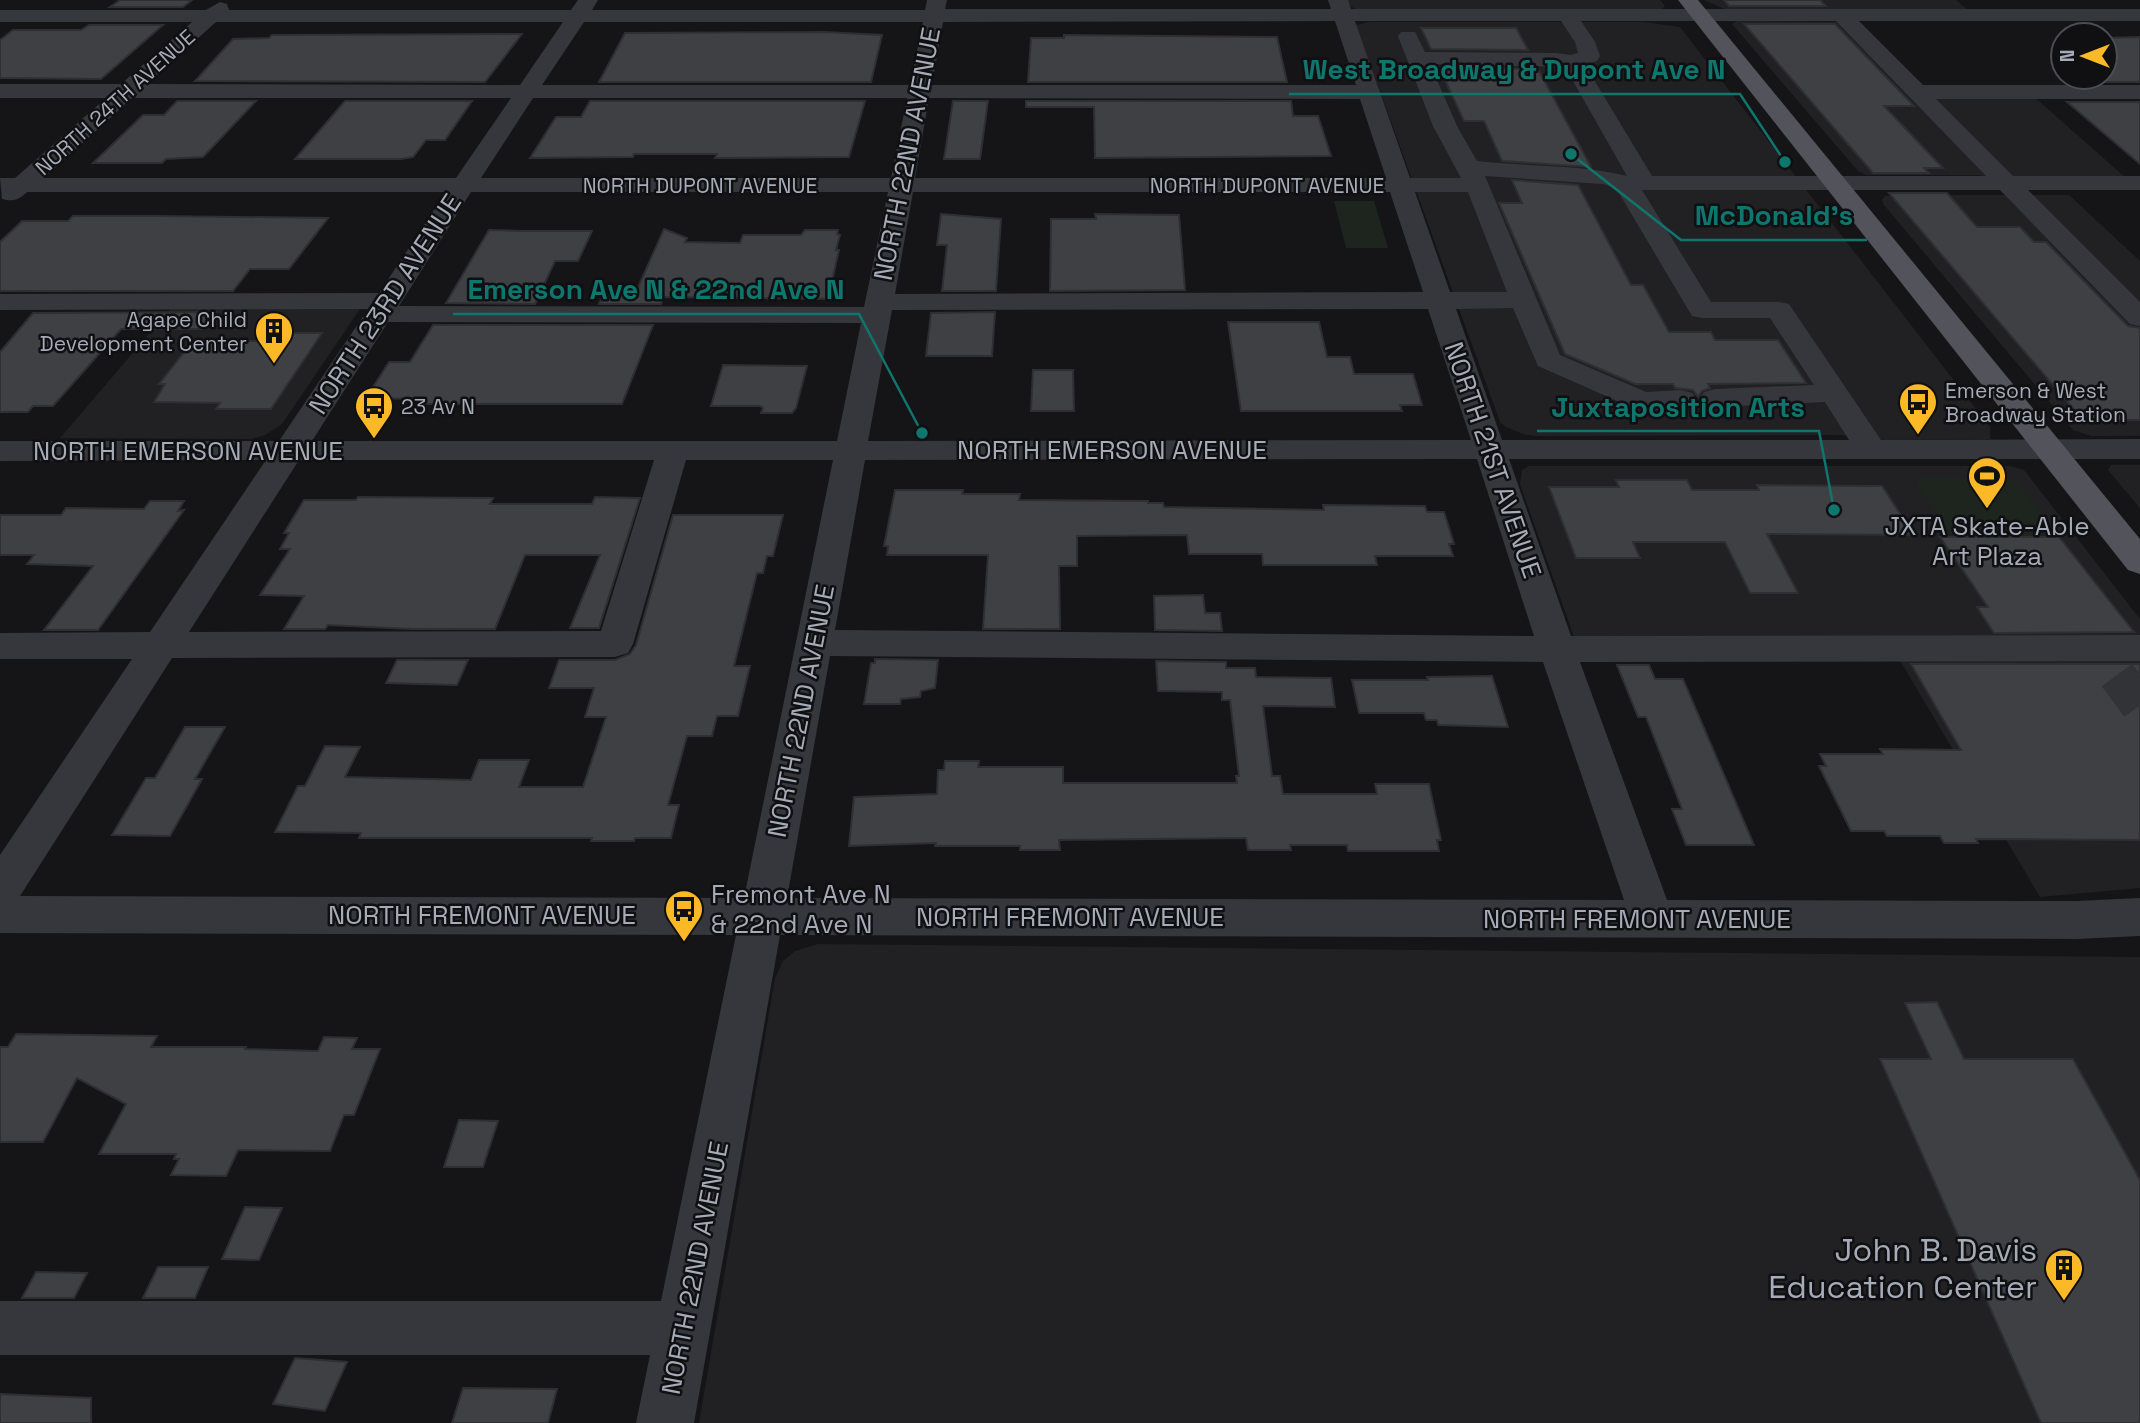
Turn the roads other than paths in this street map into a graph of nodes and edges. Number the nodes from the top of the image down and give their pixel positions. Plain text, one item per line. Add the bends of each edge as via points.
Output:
1 (229, 0) edge
2 (1958, 0) edge
3 (584, 7) edge
4 (936, 8) edge
5 (1341, 8) edge
6 (1694, 8) edge
7 (1841, 15) junction
8 (1976, 15) junction
9 (2140, 15) edge
10 (0, 16) edge
11 (211, 16) junction
12 (1400, 16) junction
13 (1567, 16) junction
14 (1417, 58) junction
15 (1573, 62) junction
16 (0, 91) edge
17 (127, 91) junction
18 (528, 92) junction
19 (1369, 92) junction
20 (1917, 92) junction
21 (2140, 92) edge
22 (919, 93) junction
23 (1473, 176) junction
24 (1635, 183) junction
25 (1836, 183) junction
26 (2005, 183) junction
27 (2140, 183) edge
28 (903, 184) junction
29 (10, 185) edge
30 (1401, 185) junction
31 (463, 186) junction
32 (0, 203) edge
33 (1524, 300) junction
34 (0, 302) edge
35 (1440, 302) junction
36 (2134, 306) edge
37 (384, 307) junction
38 (877, 308) junction
39 (1834, 393) junction
40 (1715, 398) dead end
41 (1681, 399) dead end
42 (1490, 449) junction
43 (2050, 449) junction
44 (2140, 449) edge
45 (289, 450) junction
46 (1872, 450) junction
47 (0, 451) edge
48 (673, 451) junction
49 (850, 451) junction
50 (2140, 562) edge
51 (814, 643) junction
52 (0, 646) edge
53 (160, 646) junction
54 (1557, 649) junction
55 (2124, 662) edge
56 (0, 890) edge
57 (0, 914) edge
58 (763, 916) junction
59 (2140, 917) edge
60 (1652, 919) junction
61 (0, 1328) edge
62 (684, 1328) junction
63 (666, 1423) edge

1 - 11 street, NORTH 24TH AVENUE
2 - 8 street
3 - 4 street
3 - 11 street
3 - 18 street, NORTH 23RD AVENUE
4 - 5 street
4 - 22 street, NORTH 22ND AVENUE
5 - 12 street
5 - 19 street, NORTH 21ST AVENUE
6 - 7 street
6 - 13 street
6 - 25 main road
7 - 8 street
7 - 20 street
8 - 9 street
10 - 11 street
11 - 17 street, NORTH 24TH AVENUE
12 - 13 street
12 - 14 street
13 - 15 street via 1585,41 1589,56
14 - 15 street via 1556,58
14 - 23 street via 1445,126
15 - 24 street
16 - 17 street
17 - 18 street
17 - 29 street, NORTH 24TH AVENUE
18 - 22 street
18 - 31 street, NORTH 23RD AVENUE
19 - 22 street
19 - 30 street, NORTH 21ST AVENUE
20 - 21 street
20 - 26 street
22 - 28 street, NORTH 22ND AVENUE
23 - 24 street, NORTH DUPONT AVENUE via 1514,173 1605,177
23 - 30 street, NORTH DUPONT AVENUE
23 - 33 street
24 - 25 street, NORTH DUPONT AVENUE
24 - 39 street via 1702,310 1779,310
25 - 26 street
25 - 43 main road
26 - 27 street
26 - 36 street
28 - 30 street, NORTH DUPONT AVENUE
28 - 31 street, NORTH DUPONT AVENUE
28 - 38 street, NORTH 22ND AVENUE
29 - 31 street, NORTH DUPONT AVENUE
29 - 32 street, NORTH 24TH AVENUE
30 - 35 street, NORTH 21ST AVENUE
31 - 37 street, NORTH 23RD AVENUE
33 - 35 street
33 - 41 street via 1548,360 1642,401
34 - 37 street
35 - 38 street
35 - 42 street, NORTH 21ST AVENUE
37 - 38 street
37 - 45 street, NORTH 23RD AVENUE
38 - 49 street, NORTH 22ND AVENUE
39 - 40 street
39 - 46 street
42 - 46 street, NORTH EMERSON AVENUE
42 - 49 street, NORTH EMERSON AVENUE
42 - 54 street, NORTH 21ST AVENUE
43 - 44 street, NORTH EMERSON AVENUE
43 - 46 street, NORTH EMERSON AVENUE
43 - 50 main road
45 - 47 street, NORTH EMERSON AVENUE
45 - 48 street, NORTH EMERSON AVENUE
45 - 53 street, NORTH 23RD AVENUE
48 - 49 street, NORTH EMERSON AVENUE
48 - 53 street via 615,644
49 - 51 street, NORTH 22ND AVENUE
51 - 54 street
51 - 58 street, NORTH 22ND AVENUE
52 - 53 street
53 - 56 street, NORTH 23RD AVENUE
54 - 55 street
54 - 60 street, NORTH 21ST AVENUE
57 - 58 street, NORTH FREMONT AVENUE
58 - 60 street, NORTH FREMONT AVENUE
58 - 62 street, NORTH 22ND AVENUE
59 - 60 street, NORTH FREMONT AVENUE
61 - 62 street
62 - 63 street, NORTH 22ND AVENUE

